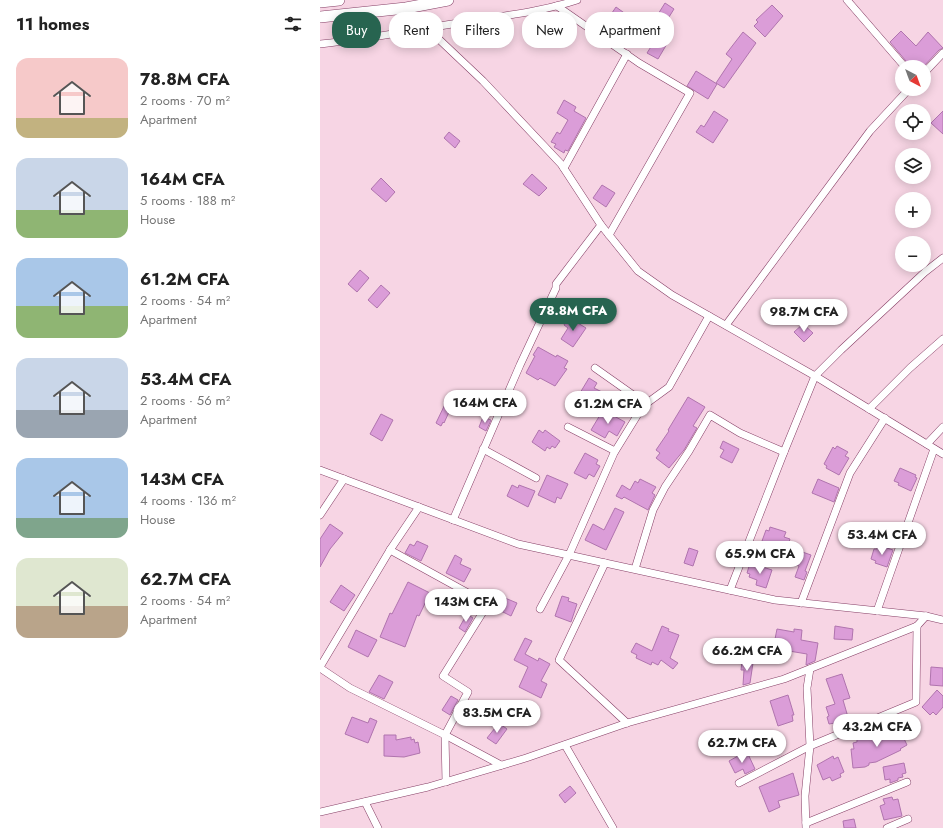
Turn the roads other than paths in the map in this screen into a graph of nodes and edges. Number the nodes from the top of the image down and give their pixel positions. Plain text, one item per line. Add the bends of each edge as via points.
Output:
1 (339, 0) edge
2 (448, 0) edge
3 (577, 0) edge
4 (847, 0) edge
5 (320, 2) edge
6 (558, 6) junction
7 (320, 17) edge
8 (443, 25) edge
9 (389, 35) edge
10 (443, 43) edge
11 (320, 44) edge
12 (943, 53) edge
13 (627, 54) junction
14 (899, 60) edge
15 (931, 66) edge
16 (903, 96) edge
17 (564, 168) junction
18 (601, 224) junction
19 (609, 235) junction
20 (943, 258) edge
21 (709, 316) junction
22 (726, 325) junction
23 (943, 339) edge
24 (595, 368) dead end
25 (815, 376) junction
26 (646, 404) junction
27 (869, 409) junction
28 (885, 418) junction
29 (568, 427) dead end
30 (943, 427) edge
31 (927, 444) junction
32 (483, 449) junction
33 (934, 449) junction
34 (614, 451) junction
35 (784, 452) junction
36 (943, 454) edge
37 (320, 470) edge
38 (536, 478) dead end
39 (344, 480) junction
40 (419, 507) junction
41 (320, 515) edge
42 (453, 520) junction
43 (390, 550) junction
44 (568, 555) junction
45 (605, 563) junction
46 (635, 569) junction
47 (730, 590) junction
48 (801, 603) junction
49 (540, 609) dead end
50 (877, 611) junction
51 (926, 616) junction
52 (943, 620) edge
53 (917, 626) junction
54 (320, 668) edge
55 (810, 669) junction
56 (627, 723) junction
57 (445, 735) junction
58 (565, 745) junction
59 (810, 746) junction
60 (500, 765) junction
61 (446, 782) junction
62 (907, 782) dead end
63 (739, 783) dead end
64 (365, 802) junction
65 (320, 812) edge
66 (908, 819) dead end
67 (806, 826) edge
68 (378, 828) edge
69 (612, 828) edge
70 (887, 828) edge

1 - 5 main road
2 - 7 main road via 406,8
3 - 6 street
4 - 14 street
6 - 8 street
6 - 13 street
9 - 11 street
10 - 17 street via 483,81
12 - 15 street
13 - 17 street
13 - 19 street via 690,93
16 - 22 street via 870,132
17 - 18 street
18 - 19 street
18 - 32 street via 556,284
19 - 21 street via 638,271 672,295
20 - 25 street
21 - 22 street
21 - 26 street via 669,388
22 - 25 street
23 - 27 street
24 - 26 street
25 - 27 street
25 - 35 street
26 - 34 street
27 - 28 street
28 - 31 street
28 - 48 street via 850,473
29 - 34 street
30 - 31 street
31 - 33 street
32 - 38 street
32 - 42 street
33 - 36 street
33 - 50 street
34 - 44 street
35 - 46 street via 740,433 710,415 665,486 654,510
35 - 47 street
37 - 39 street
39 - 40 street
39 - 41 street
40 - 42 street
40 - 43 street
42 - 44 street via 518,544
43 - 54 street
43 - 57 street via 488,604 443,676 468,692
44 - 45 street
44 - 49 street
45 - 46 street
45 - 56 street via 559,660
46 - 47 street
47 - 48 street
48 - 50 street
50 - 51 street
51 - 52 street
51 - 53 street
53 - 55 street
53 - 59 street via 916,702
54 - 57 street via 350,688
55 - 56 street via 784,679
55 - 59 street via 807,688
56 - 58 street
57 - 60 street
57 - 61 street
58 - 60 street
58 - 69 street
59 - 63 street
59 - 67 street via 805,796
60 - 61 street
61 - 64 street
62 - 67 street
64 - 65 street
64 - 68 street
66 - 70 street

